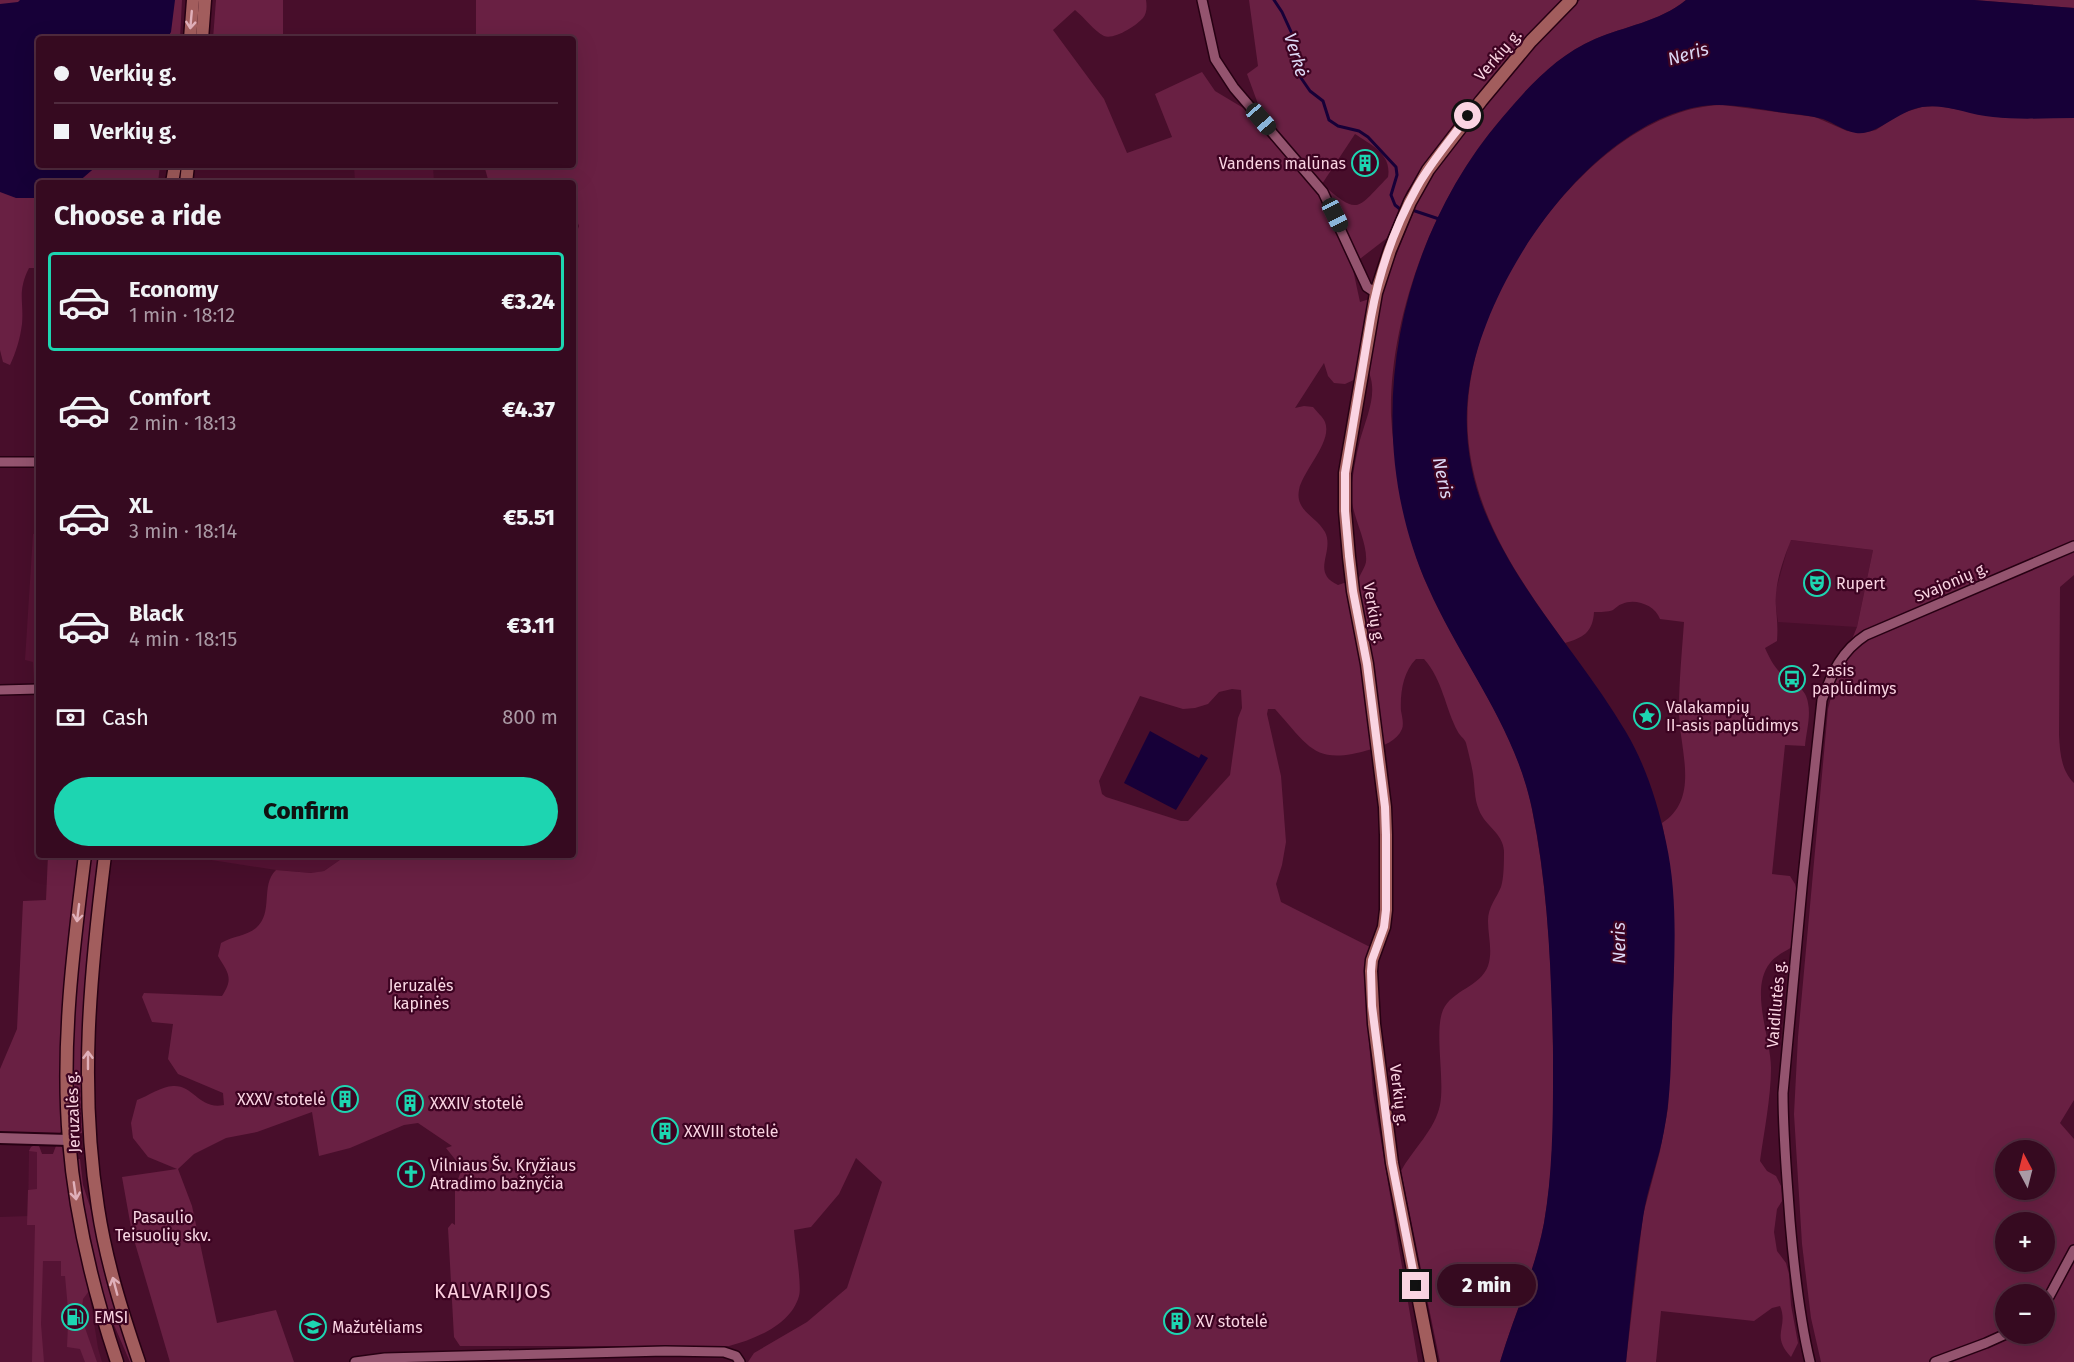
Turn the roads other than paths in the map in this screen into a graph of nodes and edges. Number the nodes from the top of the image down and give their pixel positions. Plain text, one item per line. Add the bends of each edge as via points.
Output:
1 (193, 0) edge
2 (205, 0) edge
3 (1202, 0) edge
4 (1571, 0) edge
5 (190, 36) edge
6 (202, 36) edge
7 (1376, 293) junction
8 (0, 462) edge
9 (36, 462) edge
10 (2074, 546) edge
11 (1844, 653) joint
12 (36, 689) edge
13 (0, 690) edge
14 (85, 858) edge
15 (105, 858) edge
16 (0, 1138) edge
17 (69, 1140) junction
18 (90, 1140) junction
19 (2074, 1250) edge
20 (2055, 1285) edge
21 (1995, 1339) edge
22 (738, 1359) edge
23 (117, 1362) edge
24 (139, 1362) edge
25 (355, 1362) edge
26 (1431, 1362) edge
27 (1810, 1362) edge
28 (1935, 1362) edge

1 -> 5 main road
2 - 6 main road
3 - 7 street via 1215,59 1234,88 1323,192 1367,287
4 - 7 main road, Verkių g. via 1480,101 1428,170 1410,202
7 - 26 main road, Verkių g. via 1345,473 1345,511 1385,817 1386,910 1372,960 1374,1024 1392,1163
8 - 9 street
10 - 11 street, Svajonių g. via 1866,635
11 - 27 street, Vaidilutės g. via 1822,700 1783,1093 1792,1244
12 - 13 street
14 -> 17 main road, Jeruzalės g. via 68,1006
18 -> 15 main road, Jeruzalės g. via 89,994
16 - 17 street
17 - 18 main road
17 -> 23 main road, Jeruzalės g. via 91,1274
24 -> 18 main road, Jeruzalės g. via 107,1253
19 - 20 street
21 - 28 street
22 - 25 street via 724,1352 665,1352 385,1358

